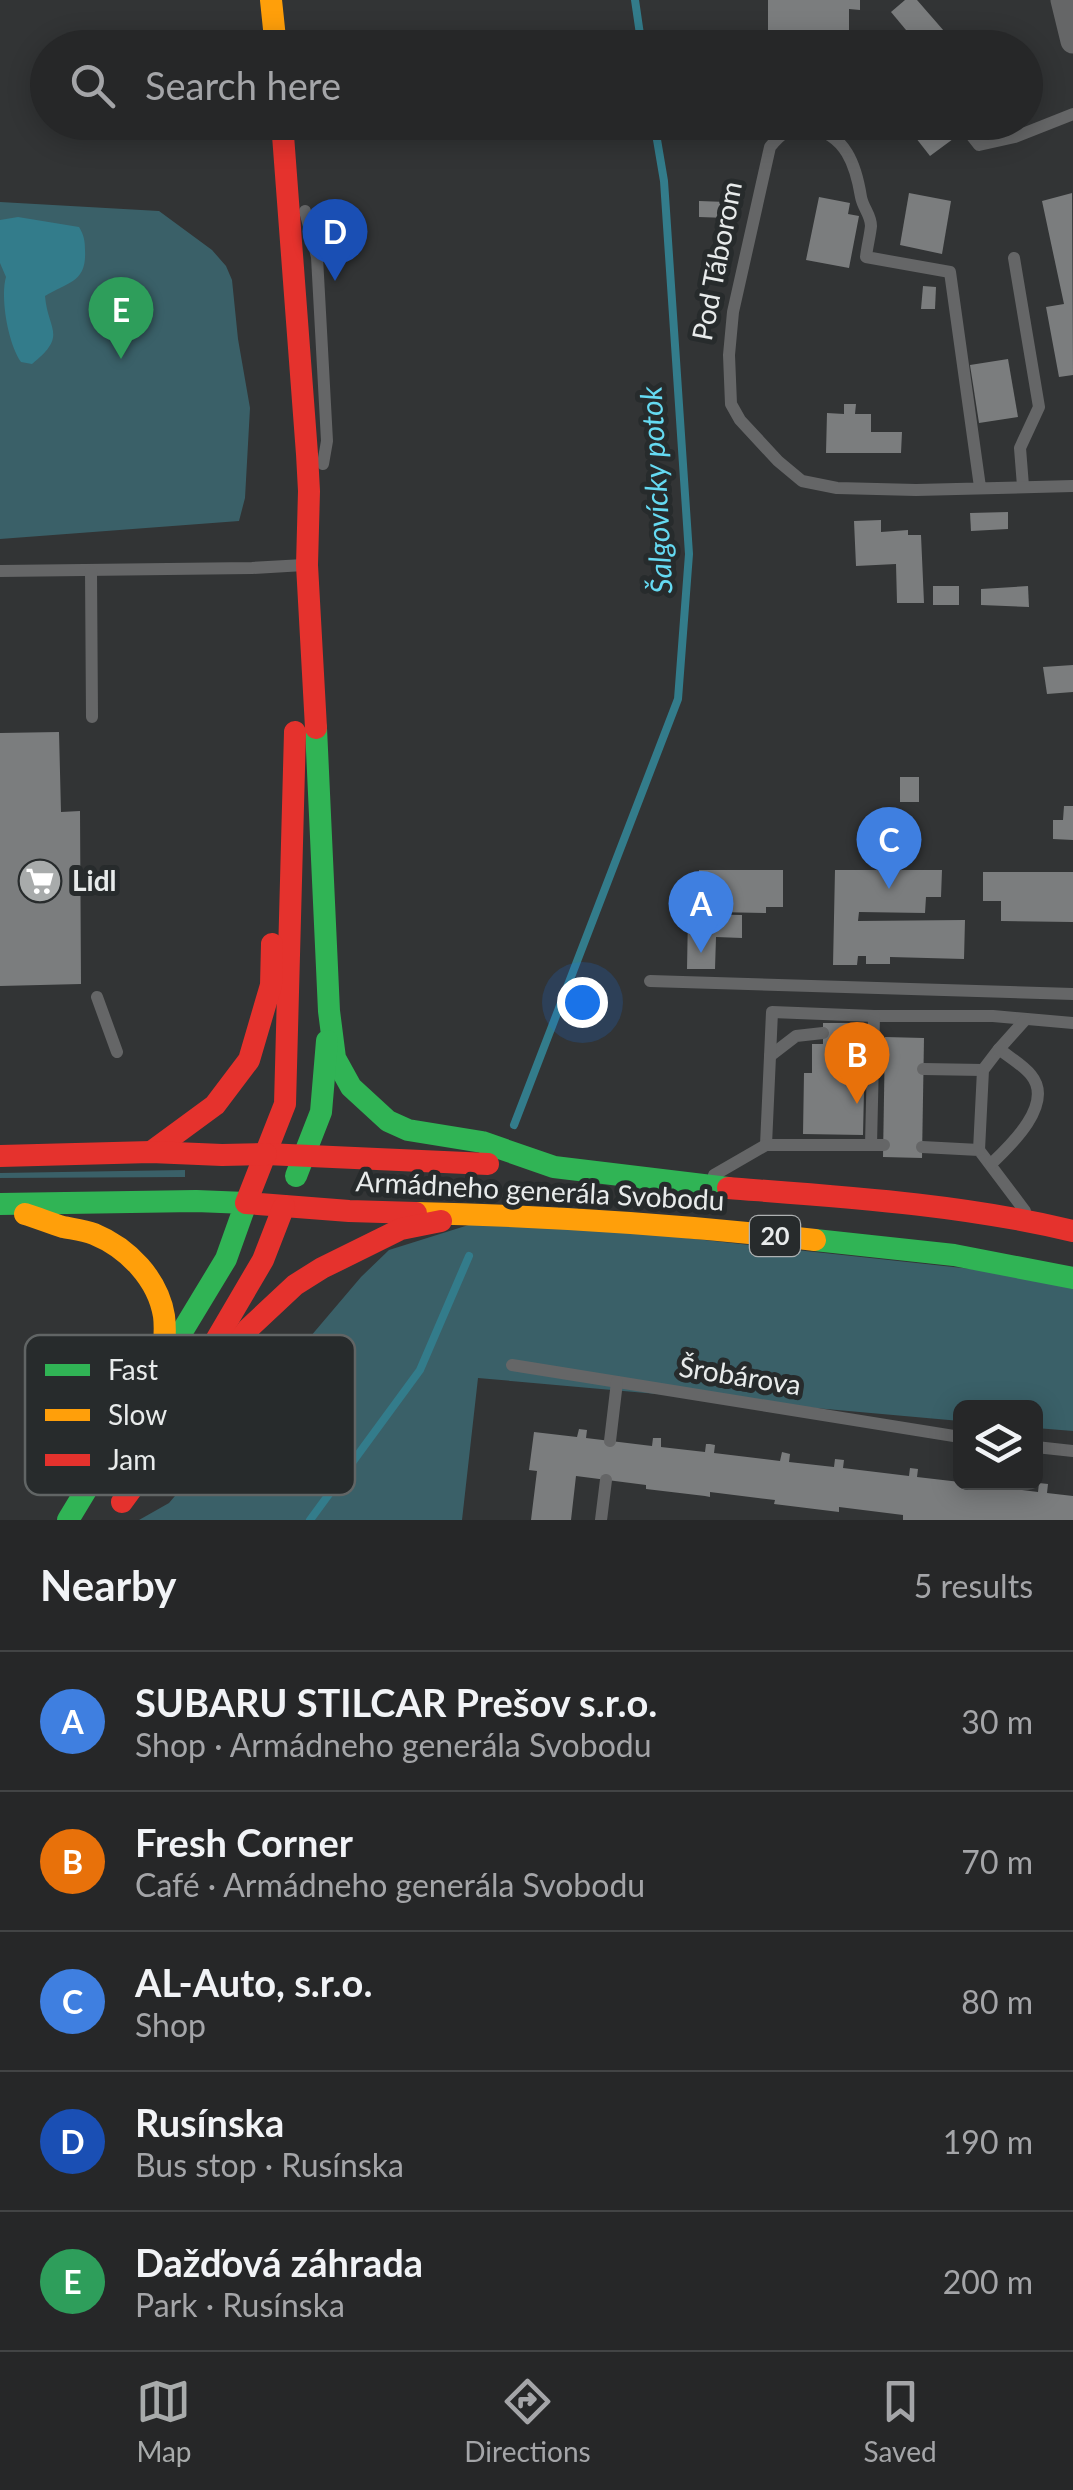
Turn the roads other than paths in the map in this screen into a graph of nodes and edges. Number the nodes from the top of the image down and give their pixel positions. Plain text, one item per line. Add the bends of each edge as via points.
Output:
1 (1063, 0) edge
2 (1073, 41) edge
3 (1073, 114) edge
4 (1043, 126) edge
5 (284, 140) edge
6 (776, 140) edge
7 (836, 140) edge
8 (975, 140) edge
9 (1002, 140) edge
10 (1014, 258) dead end
11 (1023, 486) junction
12 (1073, 486) edge
13 (980, 488) junction
14 (307, 565) junction
15 (0, 571) edge
16 (91, 571) junction
17 (92, 717) dead end
18 (294, 741) junction
19 (650, 980) dead end
20 (1073, 994) edge
21 (97, 997) dead end
22 (329, 1011) junction
23 (874, 1016) junction
24 (1025, 1020) junction
25 (1073, 1023) edge
26 (823, 1033) dead end
27 (858, 1034) dead end
28 (873, 1034) junction
29 (999, 1049) junction
30 (117, 1052) dead end
31 (770, 1056) junction
32 (924, 1069) dead end
33 (984, 1070) junction
34 (766, 1145) junction
35 (922, 1147) dead end
36 (979, 1150) junction
37 (151, 1152) junction
38 (266, 1154) junction
39 (0, 1156) edge
40 (304, 1156) junction
41 (991, 1164) junction
42 (554, 1167) junction
43 (696, 1185) junction
44 (246, 1203) junction
45 (0, 1205) edge
46 (284, 1206) junction
47 (474, 1214) junction
48 (1032, 1221) junction
49 (1073, 1231) edge
50 (1073, 1278) edge
51 (165, 1335) edge
52 (180, 1335) edge
53 (220, 1335) edge
54 (244, 1335) edge
55 (512, 1365) dead end
56 (617, 1382) junction
57 (953, 1435) edge
58 (610, 1441) dead end
59 (1043, 1448) edge
60 (1073, 1451) edge
61 (606, 1480) dead end
62 (83, 1495) edge
63 (68, 1520) edge
64 (602, 1520) edge

1 - 2 street
3 - 4 lane
5 - 14 main road, 20 via 306,454
6 - 13 lane, Pod Táborom via 733,312 731,404 740,420 802,480 867,490
7 - 13 lane, Pod Táborom via 850,156 872,221 866,257 950,272
8 - 9 lane
10 - 11 lane via 1038,408 1020,448
11 - 12 lane, Pod Táborom
11 - 13 lane, Pod Táborom
14 - 16 lane
14 - 18 main road, 20
14 - 22 main road, 20
15 - 16 lane
16 - 17 lane
18 - 37 main road via 275,803 271,985 249,1060 215,1105
18 - 38 main road, 20 via 285,1104
19 - 20 lane
21 - 30 lane
22 - 40 main road via 321,1112
22 - 42 main road, Armádneho generála Svobodu / 20 via 335,1058 351,1087 388,1121
23 - 24 lane
23 - 28 lane
23 - 31 lane via 772,1012
24 - 25 lane
24 - 29 lane
26 - 31 lane via 796,1036
27 - 28 lane
28 - 34 lane via 877,1145
29 - 33 lane
29 - 41 lane via 1031,1074 1036,1108
31 - 34 lane
32 - 33 lane
33 - 36 lane
34 - 43 lane
35 - 36 lane
36 - 41 lane
37 - 38 main road
37 - 39 main road
38 - 40 main road
38 - 44 main road, 20
40 - 42 main road
40 - 46 main road
41 - 48 lane
42 - 43 main road, Armádneho generála Svobodu / 20
43 - 48 main road, Armádneho generála Svobodu / 20 via 894,1201
44 - 45 main road, Armádneho generála Svobodu
44 - 46 main road, Armádneho generála Svobodu / 20
44 - 52 main road via 232,1246
45 - 51 main road via 90,1232 119,1248 161,1301
46 - 47 main road, Armádneho generála Svobodu / 20
46 - 53 main road via 263,1260
47 - 50 main road, Armádneho generála Svobodu / 20 via 954,1254
47 - 54 main road via 400,1229 322,1268 294,1285
48 - 49 main road, Armádneho generála Svobodu / 20
55 - 56 lane, Šrobárova
56 - 57 lane, Šrobárova
56 - 58 lane
59 - 60 lane
61 - 64 lane
62 - 63 main road

